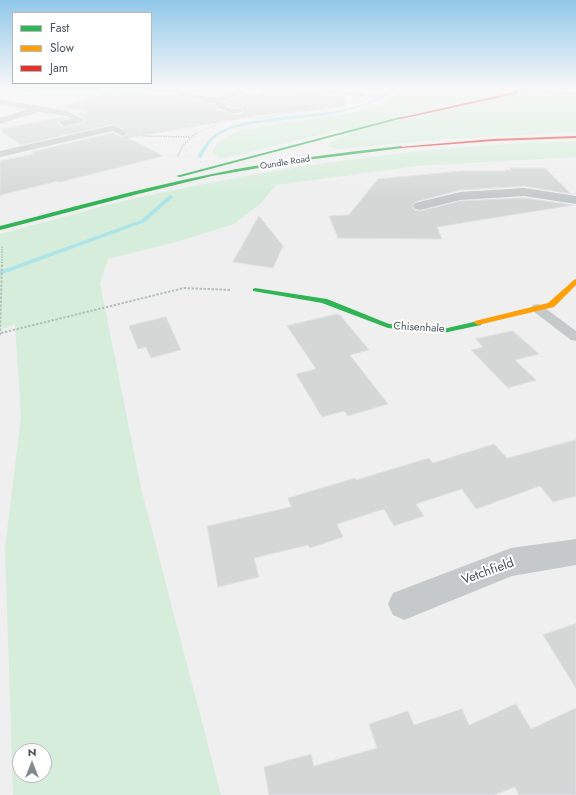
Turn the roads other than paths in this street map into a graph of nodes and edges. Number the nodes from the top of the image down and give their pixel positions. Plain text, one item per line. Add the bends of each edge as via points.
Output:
1 (370, 125) edge
2 (123, 133) road end
3 (576, 136) edge
4 (0, 154) edge
5 (179, 177) junction
6 (576, 200) edge
7 (420, 206) dead end
8 (0, 228) edge
9 (576, 281) edge
10 (255, 290) road end
11 (537, 308) junction
12 (576, 337) edge
13 (576, 552) edge
14 (404, 604) dead end

1 - 5 street
2 - 4 street via 111,127
3 - 5 street, Oundle Road via 426,145
5 - 8 street, Oundle Road
6 - 7 street via 524,192 460,196
9 - 11 street, Chisenhale via 551,305
10 - 11 street, Chisenhale via 324,301 388,326 443,331
11 - 12 lane
13 - 14 street, Vetchfield via 511,562

